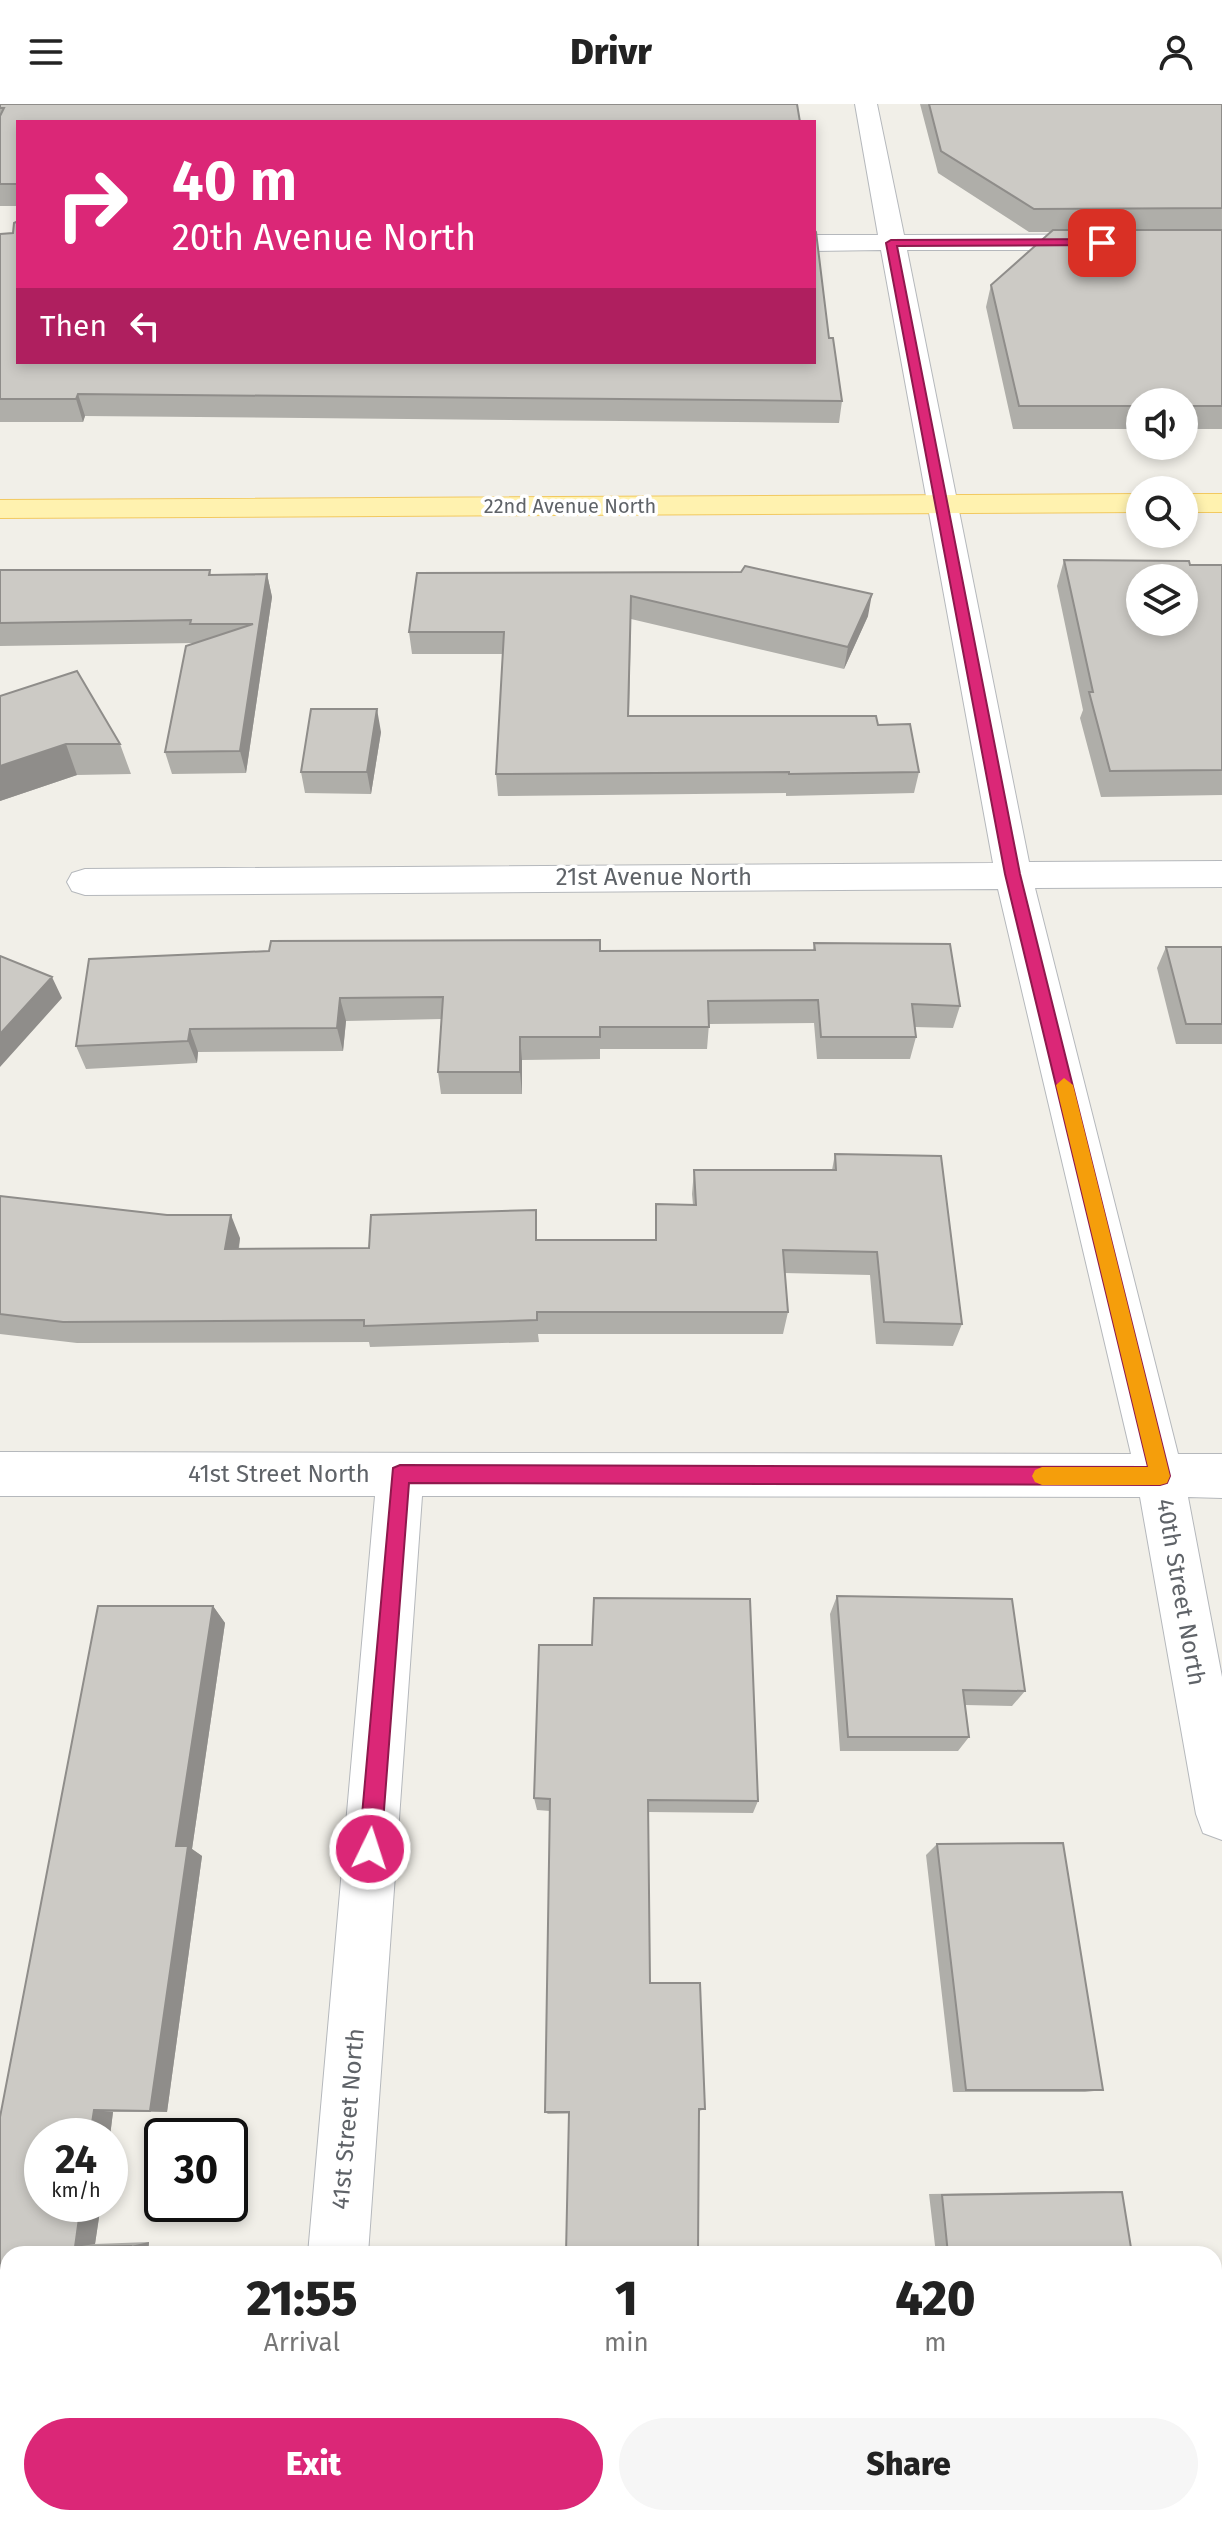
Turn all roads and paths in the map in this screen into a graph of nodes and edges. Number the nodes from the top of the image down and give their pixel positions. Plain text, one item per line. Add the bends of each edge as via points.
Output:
1 (866, 104) edge
2 (1222, 242) edge
3 (816, 243) edge
4 (891, 243) junction
5 (1126, 503) edge
6 (1198, 503) edge
7 (1222, 503) edge
8 (941, 504) junction
9 (0, 509) edge
10 (1013, 874) junction
11 (1222, 874) edge
12 (85, 882) dead end
13 (0, 1474) edge
14 (400, 1474) junction
15 (1160, 1476) junction
16 (1222, 1476) edge
17 (1222, 1814) edge
18 (339, 2246) edge

1 - 4 street, 40th Street North
2 - 4 street
3 - 4 street
4 - 8 street, 40th Street North
5 - 8 main road, 22nd Avenue North
6 - 7 main road
8 - 9 main road, 22nd Avenue North
8 - 10 street, 40th Street North
10 - 11 street, 21st Avenue North
10 - 12 street, 21st Avenue North
10 - 15 street, 40th Street North
13 - 14 street, 41st Street North
14 - 15 street
14 - 18 street, 41st Street North
15 - 16 street
15 - 17 street, 40th Street North

